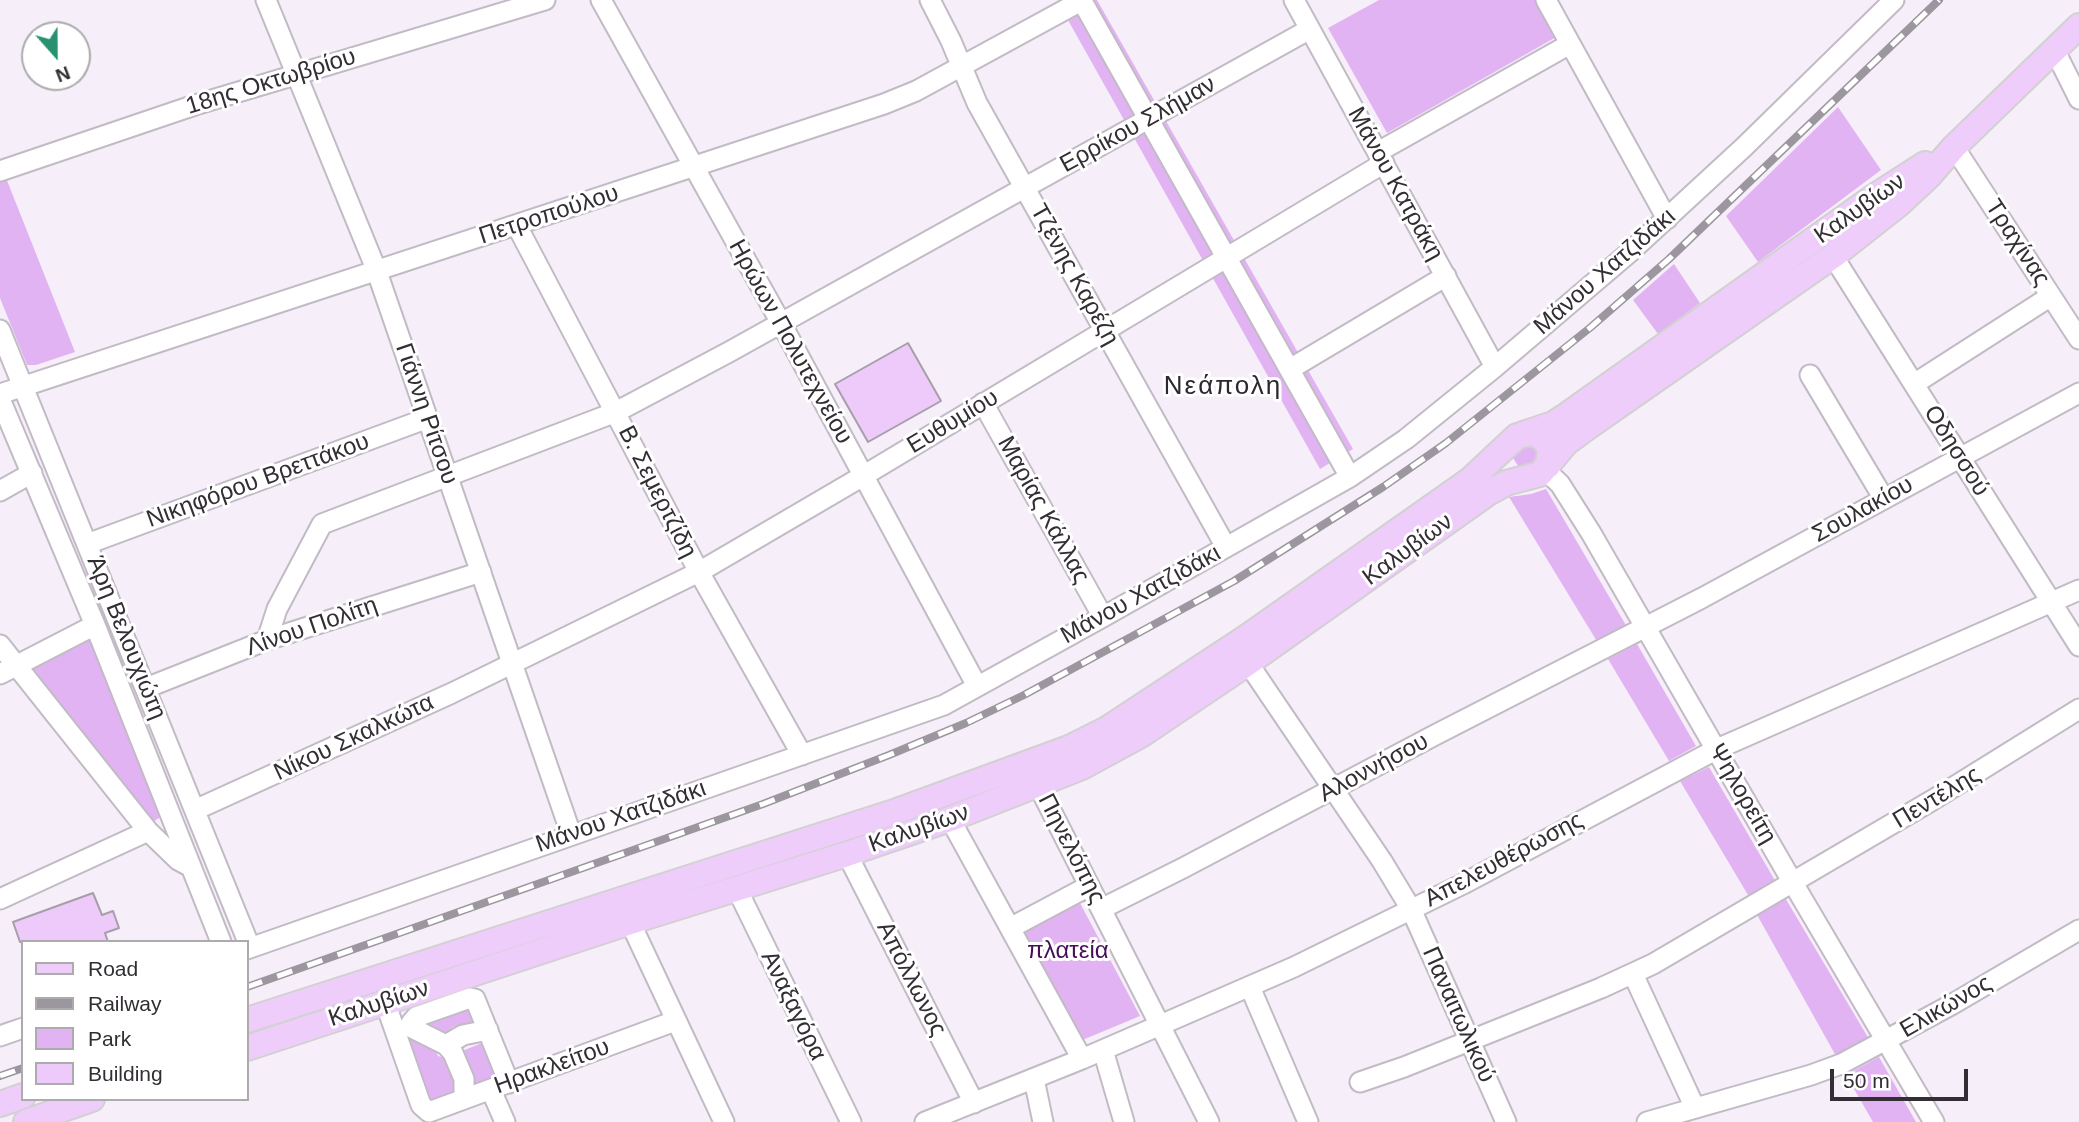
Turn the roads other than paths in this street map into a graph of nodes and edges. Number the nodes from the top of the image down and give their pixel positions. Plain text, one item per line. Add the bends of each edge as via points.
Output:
1 (266, 0) edge
2 (545, 0) edge
3 (601, 0) edge
4 (930, 0) edge
5 (1082, 0) edge
6 (1294, 0) edge
7 (1546, 0) edge
8 (1894, 0) edge
9 (2079, 26) edge
10 (1310, 29) junction
11 (1570, 44) junction
12 (2055, 51) junction
13 (961, 67) junction
14 (296, 74) junction
15 (2079, 99) edge
16 (1147, 120) junction
17 (1954, 147) junction
18 (1381, 158) junction
19 (694, 167) junction
20 (0, 171) edge
21 (1025, 188) junction
22 (1667, 219) junction
23 (517, 226) junction
24 (1833, 256) junction
25 (1226, 258) junction
26 (376, 270) junction
27 (1446, 276) junction
28 (2051, 296) junction
29 (781, 323) junction
30 (0, 330) edge
31 (1105, 330) junction
32 (2079, 339) edge
33 (1495, 368) junction
34 (1290, 369) junction
35 (1810, 375) dead end
36 (1914, 384) junction
37 (23, 387) junction
38 (2079, 393) edge
39 (0, 394) edge
40 (0, 399) edge
41 (983, 403) junction
42 (616, 412) junction
43 (428, 418) junction
44 (1516, 438) junction
45 (1960, 458) junction
46 (1539, 471) junction
47 (32, 473) junction
48 (447, 476) junction
49 (863, 476) junction
50 (1350, 477) junction
51 (0, 491) edge
52 (1884, 499) junction
53 (88, 544) junction
54 (1226, 547) junction
55 (481, 572) junction
56 (699, 572) junction
57 (2079, 590) edge
58 (2051, 601) junction
59 (1103, 617) junction
60 (95, 625) junction
61 (1647, 627) junction
62 (267, 640) junction
63 (0, 645) edge
64 (2079, 646) edge
65 (512, 663) junction
66 (1248, 663) junction
67 (8, 669) edge
68 (977, 687) junction
69 (146, 688) junction
70 (2079, 709) edge
71 (1717, 749) junction
72 (802, 755) junction
73 (1028, 763) junction
74 (1038, 785) junction
75 (1333, 789) junction
76 (195, 810) junction
77 (950, 819) junction
78 (148, 831) junction
79 (571, 834) junction
80 (847, 854) junction
81 (191, 867) junction
82 (1793, 883) junction
83 (1089, 886) junction
84 (737, 889) junction
85 (0, 898) edge
86 (1101, 909) junction
87 (1411, 909) junction
88 (630, 922) junction
89 (1012, 927) junction
90 (2079, 930) edge
91 (220, 940) edge
92 (246, 940) edge
93 (249, 948) edge
94 (1633, 974) junction
95 (1250, 987) junction
96 (385, 1002) junction
97 (248, 1020) edge
98 (675, 1021) junction
99 (1160, 1026) junction
100 (21, 1029) edge
101 (488, 1030) junction
102 (0, 1036) edge
103 (1887, 1040) junction
104 (1470, 1041) junction
105 (446, 1045) junction
106 (248, 1048) edge
107 (1103, 1050) junction
108 (1082, 1059) junction
109 (1034, 1079) junction
110 (1360, 1082) dead end
111 (500, 1087) junction
112 (21, 1097) edge
113 (467, 1098) junction
114 (86, 1101) edge
115 (974, 1103) junction
116 (0, 1104) edge
117 (1695, 1108) junction
118 (26, 1122) edge
119 (505, 1122) edge
120 (724, 1122) edge
121 (851, 1122) edge
122 (925, 1122) edge
123 (1043, 1122) edge
124 (1124, 1122) edge
125 (1209, 1122) edge
126 (1308, 1122) edge
127 (1506, 1122) edge
128 (1647, 1122) edge
129 (1934, 1122) edge

1 - 14 street, Γιάννη Ρίτσου
2 - 14 street, 18ης Οκτωβρίου
3 - 19 street, Ηρώων Πολυτεχνείου
4 - 13 street, Τζένης Καρέζη
5 - 13 street, Πετροπούλου
5 - 16 street
6 - 10 street, Μάνου Κατράκη
7 - 11 street
8 - 22 street, Μάνου Χατζιδάκι
9 - 12 main road, Καλυβίων
10 - 16 street, Ερρίκου Σλήμαν
10 - 18 street, Μάνου Κατράκη
11 - 18 street, Ευθυμίου
11 - 22 street
12 - 15 street
12 - 17 main road, Καλυβίων
13 - 19 street, Πετροπούλου via 884,104
13 - 21 street, Τζένης Καρέζη
14 - 20 street, 18ης Οκτωβρίου
14 - 26 street, Γιάννη Ρίτσου
16 - 21 street, Ερρίκου Σλήμαν
16 - 25 street
17 - 24 main road, Καλυβίων via 1899,204
17 - 28 street, Τραχίνας
17 - 44 main road, Καλυβίων via 1875,196 1567,415
18 - 25 street, Ευθυμίου
18 - 27 street, Μάνου Κατράκη
19 - 23 street, Πετροπούλου
19 - 29 street, Ηρώων Πολυτεχνείου
21 - 29 street, Ερρίκου Σλήμαν
21 - 31 street, Τζένης Καρέζη
22 - 33 street, Μάνου Χατζιδάκι
23 - 26 street, Πετροπούλου
23 - 42 street, Β. Σεμερτζίδη
24 - 36 street, Οδησσού
24 - 46 main road, Καλυβίων via 1585,429
25 - 31 street, Ευθυμίου
25 - 34 street
26 - 37 street, Πετροπούλου
26 - 43 street, Γιάννη Ρίτσου
27 - 33 street, Μάνου Κατράκη
27 - 34 street
28 - 32 street, Τραχίνας
28 - 36 street
29 - 42 street, Ερρίκου Σλήμαν
29 - 49 street, Ηρώων Πολυτεχνείου
30 - 37 street, Άρη Βελουχιώτη
31 - 41 street, Ευθυμίου
31 - 54 street, Τζένης Καρέζη
33 - 50 street, Μάνου Χατζιδάκι
34 - 50 street
35 - 52 street
36 - 45 street, Οδησσού
37 - 39 street, Πετροπούλου
37 - 53 street, Άρη Βελουχιώτη
38 - 45 street, Σουλακίου
40 - 47 street, Άρη Βελουχιώτη
41 - 49 street, Ευθυμίου
41 - 59 street, Μαρίας Κάλλας
42 - 48 street, Ερρίκου Σλήμαν
42 - 56 street, Β. Σεμερτζίδη
43 - 48 street, Γιάννη Ρίτσου
43 - 53 street, Νικηφόρου Βρεττάκου
44 - 46 main road via 1532,433 1546,442 1550,454
44 - 46 main road via 1506,452 1507,464 1514,474
44 - 73 main road, Καλυβίων via 1470,480 1179,682 1090,738
45 - 52 street, Σουλακίου
45 - 58 street, Οδησσού
46 - 61 street, Ψηλορείτη via 1553,476 1569,497
46 - 66 main road, Καλυβίων via 1488,493
47 - 51 street
47 - 60 street, Άρη Βελουχιώτη
48 - 55 street, Γιάννη Ρίτσου
48 - 62 street, Ερρίκου Σλήμαν via 322,524 277,609
49 - 56 street, Ευθυμίου
49 - 68 street, Ηρώων Πολυτεχνείου
50 - 54 street, Μάνου Χατζιδάκι
52 - 61 street, Σουλακίου
53 - 69 street, Άρη Βελουχιώτη
54 - 59 street, Μάνου Χατζιδάκι
55 - 62 street, Λίνου Πολίτη
55 - 65 street, Γιάννη Ρίτσου
56 - 65 street, Ευθυμίου
56 - 72 street, Β. Σεμερτζίδη
57 - 58 street, Απελευθέρωσης
58 - 64 street, Οδησσού
58 - 71 street, Απελευθέρωσης
59 - 68 street, Μάνου Χατζιδάκι
60 - 67 street
60 - 81 street, Άρη Βελουχιώτη
61 - 71 street, Ψηλορείτη
61 - 75 street, Αλοννήσου
62 - 69 street, Λίνου Πολίτη
63 - 67 street
65 - 76 street, Νίκου Σκαλκώτα
65 - 79 street, Γιάννη Ρίτσου
66 - 74 main road, Καλυβίων via 1141,735
66 - 75 street, Παναιτωλικού
67 - 78 street
68 - 72 street, Μάνου Χατζιδάκι via 933,709
69 - 76 street, Άρη Βελουχιώτη
70 - 82 street, Πεντέλης
71 - 82 street, Ψηλορείτη
71 - 87 street, Απελευθέρωσης
72 - 79 street, Μάνου Χατζιδάκι
73 - 74 street, Πηνελόπης
73 - 97 main road, Καλυβίων via 897,811
74 - 77 main road, Καλυβίων
74 - 83 street, Πηνελόπης
75 - 86 street, Αλοννήσου
75 - 87 street, Παναιτωλικού
76 - 92 street, Άρη Βελουχιώτη
77 - 80 main road, Καλυβίων
77 - 89 street
78 - 81 street
78 - 85 street
79 - 93 street, Μάνου Χατζιδάκι
80 - 84 main road, Καλυβίων
80 - 115 street, Απόλλωνος
81 - 91 street, Άρη Βελουχιώτη
82 - 94 street, Πεντέλης
82 - 103 street, Ψηλορείτη
83 - 86 street, Πηνελόπης
83 - 89 street
84 - 88 main road, Καλυβίων
84 - 121 street, Αναξαγόρα
86 - 99 street, Πηνελόπης
87 - 95 street, Απελευθέρωσης
87 - 104 street, Παναιτωλικού
88 - 96 main road, Καλυβίων
88 - 98 street
89 - 108 street
90 - 103 street, Ελικώνος
94 - 104 street, Πεντέλης
94 - 117 street
95 - 99 street, Απελευθέρωσης
95 - 126 street
96 - 106 main road, Καλυβίων
96 - 113 street, Ηρακλείτου via 421,1105 429,1112
98 - 111 street, Ηρακλείτου
98 - 120 street
99 - 107 street, Απελευθέρωσης
99 - 125 street, Πηνελόπης
100 - 102 street
101 - 105 street via 463,1035
101 - 105 street via 475,999 470,998 416,1017 411,1023 415,1030
101 - 111 street
103 - 117 street, Ελικώνος via 1811,1075
103 - 129 street, Ψηλορείτη
104 - 110 street, Πεντέλης
104 - 127 street, Παναιτωλικού
105 - 113 street via 461,1069
107 - 108 street, Απελευθέρωσης
107 - 124 street
108 - 109 street, Απελευθέρωσης
109 - 115 street, Απελευθέρωσης
109 - 123 street
111 - 113 street, Ηρακλείτου
111 - 119 street
112 - 116 main road
114 - 118 main road
115 - 122 street, Απελευθέρωσης
117 - 128 street, Ελικώνος

